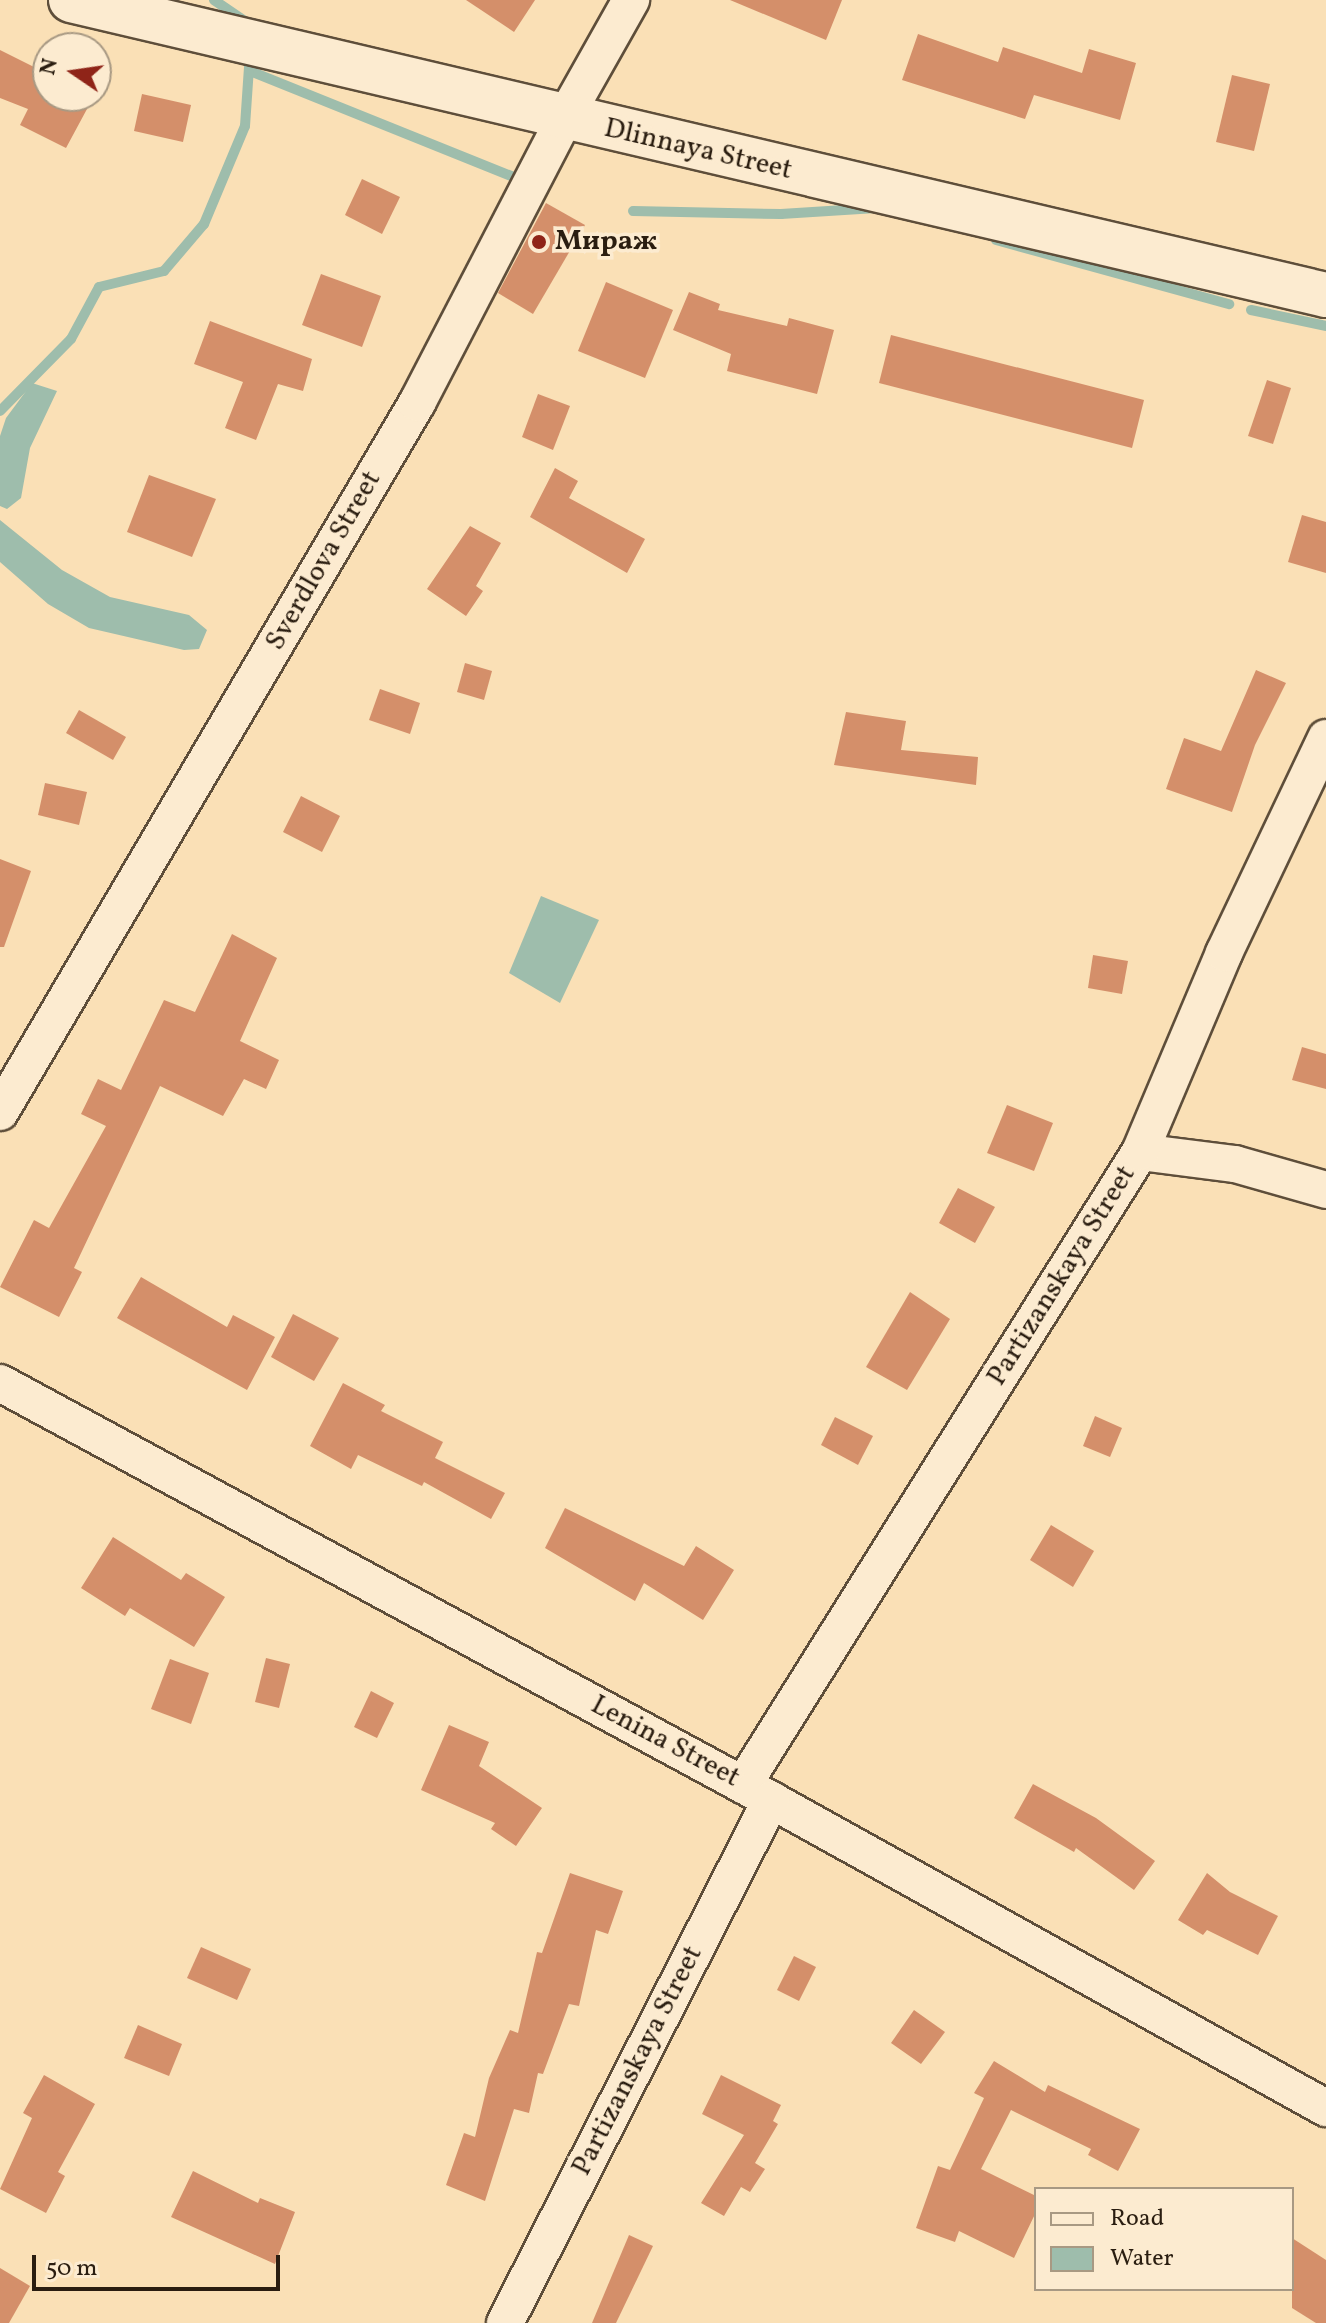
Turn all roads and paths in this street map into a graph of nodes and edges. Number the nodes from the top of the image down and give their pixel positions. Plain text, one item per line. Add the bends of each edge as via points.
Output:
1 (71, 0) edge
2 (631, 0) edge
3 (564, 119) junction
4 (1326, 295) edge
5 (1326, 738) edge
6 (0, 1112) edge
7 (1140, 1152) junction
8 (1326, 1190) edge
9 (0, 1383) edge
10 (757, 1792) junction
11 (1326, 2108) edge
12 (505, 2323) edge

1 - 3 main road, Dlinnaya Street
2 - 3 street, Sverdlova Street
3 - 4 main road, Dlinnaya Street
3 - 6 street, Sverdlova Street via 417,403
5 - 7 street, Partizanskaya Street via 1224,953
7 - 8 street via 1235,1164
7 - 10 street, Partizanskaya Street
9 - 10 street, Lenina Street
10 - 11 street, Lenina Street
10 - 12 street, Partizanskaya Street

